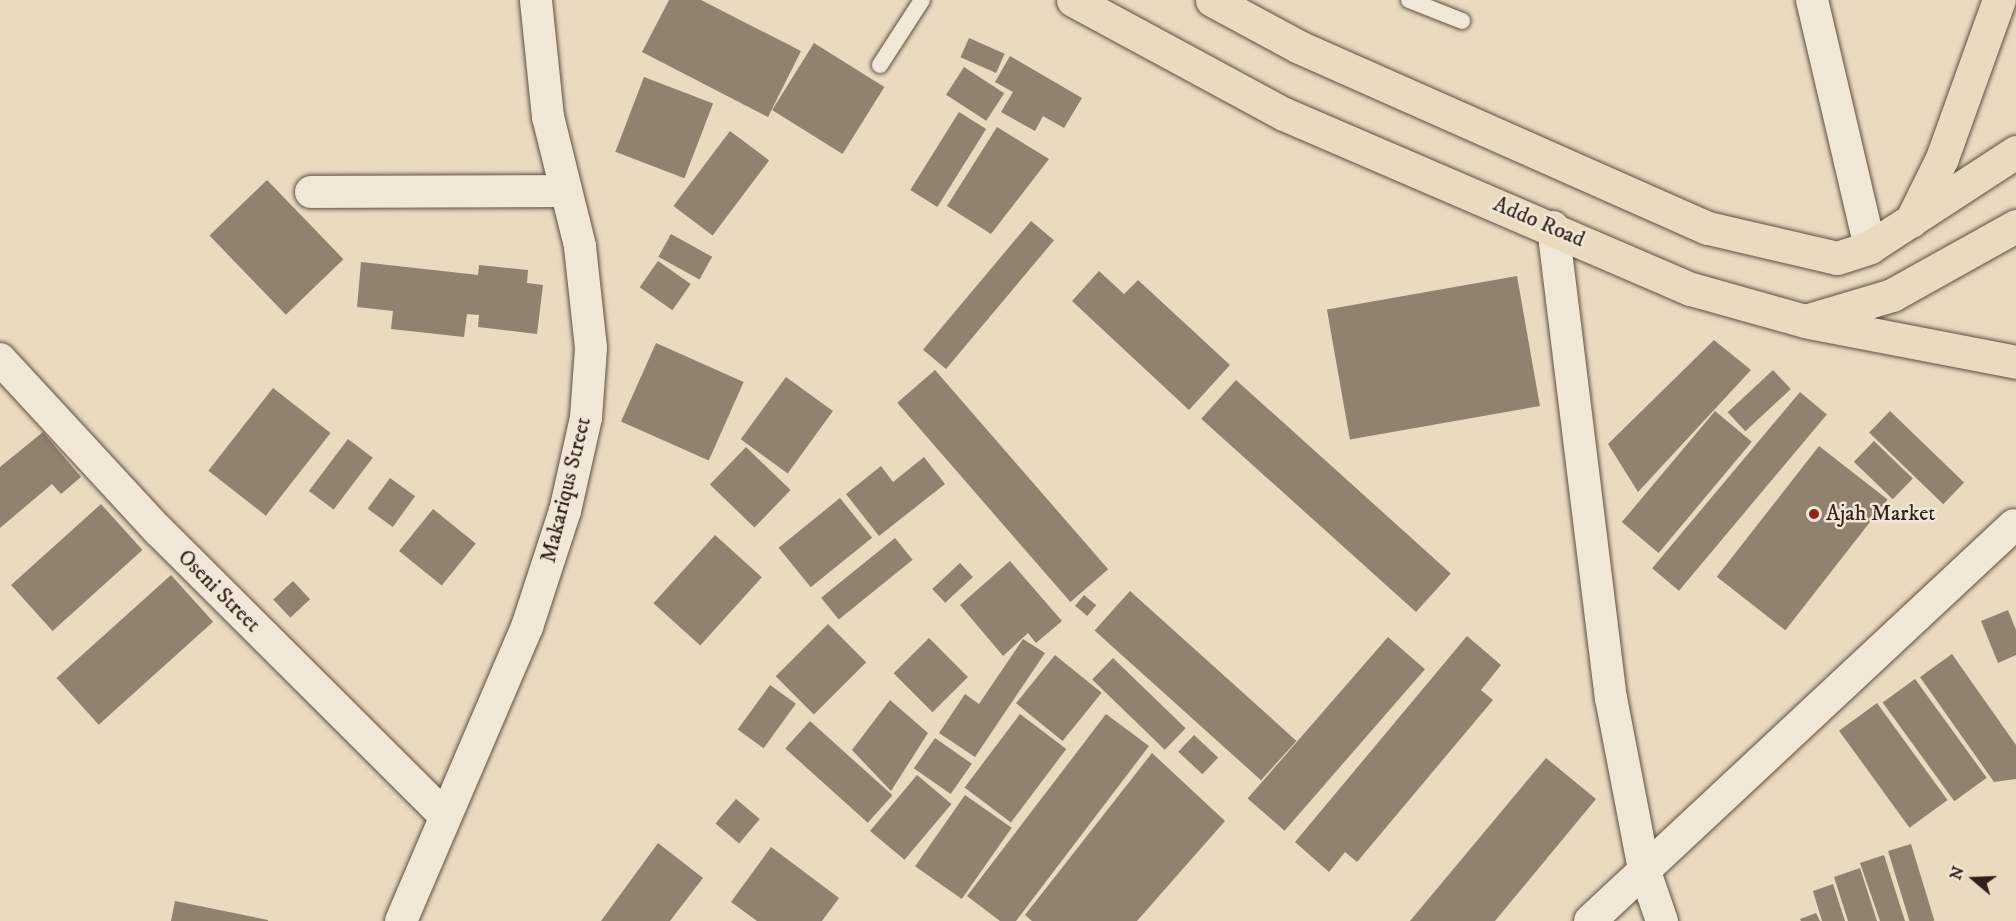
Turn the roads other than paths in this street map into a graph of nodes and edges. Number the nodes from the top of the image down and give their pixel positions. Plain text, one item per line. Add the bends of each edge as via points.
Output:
1 (537, 0) edge
2 (922, 0) edge
3 (1073, 0) edge
4 (1212, 0) edge
5 (1409, 0) edge
6 (1812, 0) edge
7 (1999, 0) edge
8 (1462, 21) dead end
9 (880, 65) dead end
10 (2016, 152) edge
11 (565, 191) junction
12 (311, 192) dead end
13 (1910, 223) junction
14 (1552, 226) junction
15 (2016, 226) edge
16 (1870, 247) junction
17 (1804, 321) junction
18 (0, 359) edge
19 (2016, 362) edge
20 (2014, 525) dead end
21 (445, 816) junction
22 (1644, 869) junction
23 (401, 921) edge
24 (1590, 921) edge
25 (1662, 921) edge

1 - 11 street, Makariqus Street via 548,117
2 - 9 lane
3 - 14 main road, Addo Road via 1284,114
4 - 16 main road via 1299,47 1708,228 1837,258
5 - 8 lane
6 - 16 street
7 - 13 main road via 1942,158
10 - 13 main road
11 - 12 street
11 - 21 street, Makariqus Street via 580,246 591,348 586,418 565,511 527,627
13 - 16 main road
14 - 17 main road, Addo Road via 1691,289
14 - 22 street via 1611,698
15 - 17 main road via 1892,295
17 - 19 main road, Addo Road
18 - 21 street, Oseni Street via 158,530
20 - 22 street
21 - 23 street, Makariqus Street
22 - 24 street
22 - 25 street

